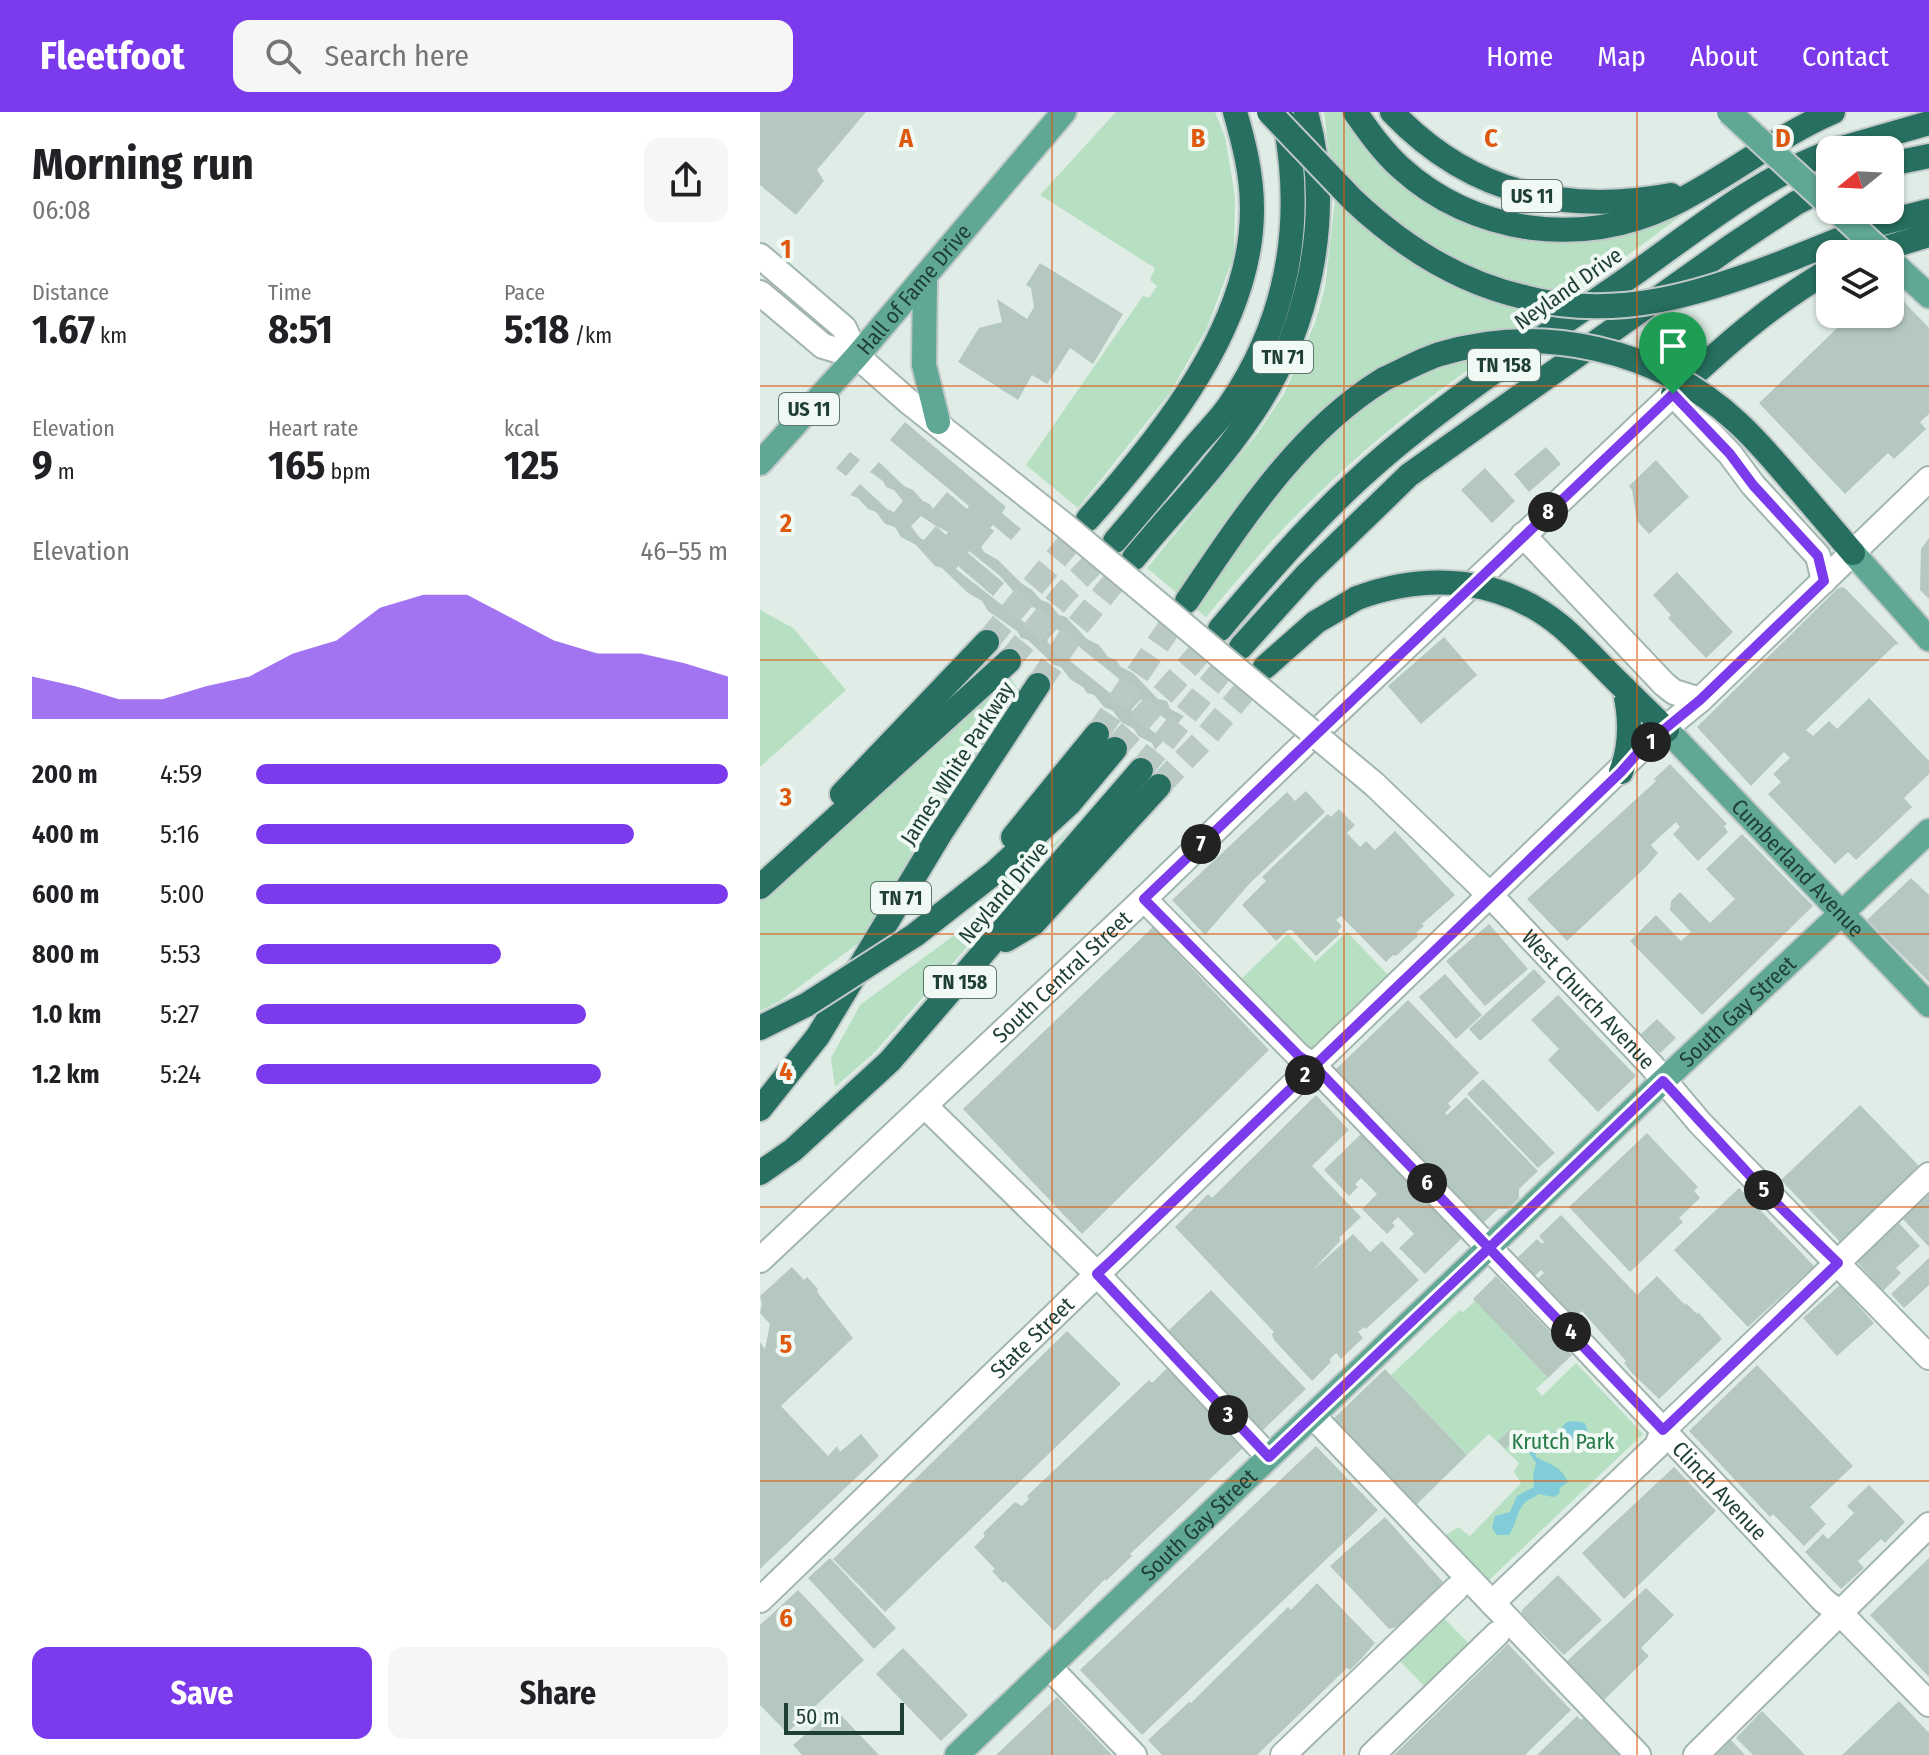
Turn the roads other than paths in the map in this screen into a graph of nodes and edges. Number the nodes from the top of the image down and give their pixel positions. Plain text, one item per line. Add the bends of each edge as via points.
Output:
1 (1064, 112) edge
2 (1235, 112) edge
3 (1269, 112) edge
4 (1282, 112) edge
5 (1306, 112) edge
6 (1355, 112) edge
7 (1392, 112) edge
8 (1729, 112) edge
9 (1833, 112) edge
10 (1929, 123) edge
11 (1884, 136) edge
12 (1929, 156) edge
13 (1816, 159) edge
14 (1904, 161) edge
15 (1696, 191) junction
16 (1816, 192) edge
17 (1816, 193) edge
18 (1929, 211) edge
19 (1851, 224) edge
20 (1929, 235) edge
21 (1869, 240) edge
22 (1904, 243) edge
23 (760, 256) edge
24 (1904, 273) edge
25 (925, 277) junction
26 (1816, 278) edge
27 (760, 293) edge
28 (1929, 296) edge
29 (857, 356) junction
30 (1673, 394) junction
31 (938, 422) junction
32 (760, 463) edge
33 (1929, 479) edge
34 (1076, 522) junction
35 (1523, 535) junction
36 (1115, 541) tunnel mouth
37 (1853, 553) junction
38 (1134, 558) tunnel mouth
39 (1824, 581) junction
40 (1187, 601) tunnel mouth
41 (1220, 629) tunnel mouth
42 (1929, 639) edge
43 (987, 642) tunnel mouth
44 (1241, 647) tunnel mouth
45 (1009, 661) tunnel mouth
46 (1265, 667) tunnel mouth
47 (1038, 685) tunnel mouth
48 (1624, 688) junction
49 (1700, 700) junction
50 (1667, 730) junction
51 (1106, 742) tunnel mouth
52 (1621, 772) junction
53 (1150, 778) tunnel mouth
54 (1929, 831) edge
55 (760, 879) edge
56 (760, 887) edge
57 (1491, 896) junction
58 (1144, 899) junction
59 (1842, 914) junction
60 (1929, 1005) edge
61 (760, 1028) edge
62 (1314, 1066) junction
63 (1663, 1081) junction
64 (925, 1106) junction
65 (760, 1109) edge
66 (760, 1173) edge
67 (1929, 1175) edge
68 (1489, 1248) junction
69 (760, 1260) edge
70 (1838, 1263) junction
71 (1097, 1274) junction
72 (1929, 1357) edge
73 (1313, 1416) junction
74 (1663, 1430) junction
75 (1269, 1457) junction
76 (1929, 1525) edge
77 (1456, 1589) dead end
78 (760, 1600) edge
79 (1492, 1603) junction
80 (1840, 1613) junction
81 (1497, 1634) dead end
82 (1049, 1667) junction
83 (1929, 1704) edge
84 (957, 1755) edge
85 (1134, 1755) edge
86 (1283, 1755) edge
87 (1372, 1755) edge
88 (1638, 1755) edge
89 (1696, 1755) edge

1 - 25 main road, Hall of Fame Drive / US 11
2 - 34 highway via 1247,155 1252,208 1245,268 1220,335 1184,399
3 - 18 highway, bridge via 1353,200 1409,247 1464,278 1542,302 1655,303 1702,293 1878,224
4 - 36 highway, TN 71 via 1294,204 1286,281 1275,319 1228,407
5 - 38 highway, TN 71 via 1316,178 1316,243 1296,330 1247,421
6 - 15 highway via 1380,146 1427,188 1455,206 1519,226 1565,230 1615,225
7 - 15 highway, US 11 via 1449,160 1511,191 1607,204
8 - 16 main road, bridge
9 - 15 highway, US 11
10 - 11 highway, Neyland Drive / TN 158
12 - 14 highway
13 - 41 highway, Neyland Drive / TN 158 via 1711,220 1478,383 1387,454 1281,556
17 - 44 highway, TN 158 via 1730,247 1409,475
19 - 21 main road, bridge
20 - 22 highway
23 - 29 street via 844,328
24 - 28 main road
25 - 29 main road, Hall of Fame Drive / US 11
25 - 31 main road via 924,365
26 - 30 highway via 1738,334
27 - 29 street via 823,346
29 - 31 street, West Church Avenue
29 - 32 main road, Hall of Fame Drive / US 11
30 - 35 street, South Central Street
30 - 39 street via 1818,556
31 - 34 street, West Church Avenue
33 - 37 street, State Street
34 - 57 street, West Church Avenue, bridge via 1374,784
35 - 49 street via 1664,684
35 - 58 street, South Central Street
37 - 39 street, State Street
37 - 40 highway, bridge via 1736,421 1693,388 1634,360 1582,345 1529,341 1437,355 1361,394 1310,438
37 - 42 main road
39 - 49 street, State Street
43 - 55 highway
45 - 56 highway, James White Parkway
46 - 48 highway, bridge via 1316,622 1357,598 1427,582 1472,583 1540,611
47 - 65 highway, James White Parkway / TN 71 via 818,1036
48 - 50 highway
48 - 52 highway via 1630,717
49 - 50 street, State Street
50 - 52 street, State Street
50 - 59 main road, Cumberland Avenue
51 - 61 highway, Neyland Drive / TN 158, bridge via 946,910 806,1005
52 - 57 street, State Street
53 - 66 highway, Neyland Drive / TN 158 via 890,1061 793,1150
54 - 59 main road, South Gay Street
57 - 62 street, State Street
57 - 63 street, West Church Avenue
58 - 62 street, Clinch Avenue
58 - 64 street, South Central Street
59 - 60 main road, Cumberland Avenue
59 - 63 main road, South Gay Street
62 - 68 street, Clinch Avenue
62 - 71 street, State Street
63 - 68 main road, South Gay Street
63 - 70 street, West Church Avenue
64 - 69 street, South Central Street
64 - 71 street
67 - 70 street
68 - 73 main road, South Gay Street
68 - 74 street, Clinch Avenue
70 - 72 street, West Church Avenue
70 - 74 street
71 - 75 street
71 - 78 street, State Street
73 - 75 main road, South Gay Street
73 - 79 street
74 - 79 street via 1657,1446
74 - 80 street, Clinch Avenue
75 - 82 main road, South Gay Street
76 - 80 street
77 - 86 street
79 - 88 street
80 - 83 street, Clinch Avenue
80 - 89 street
81 - 87 street
82 - 84 main road, South Gay Street
82 - 85 street

